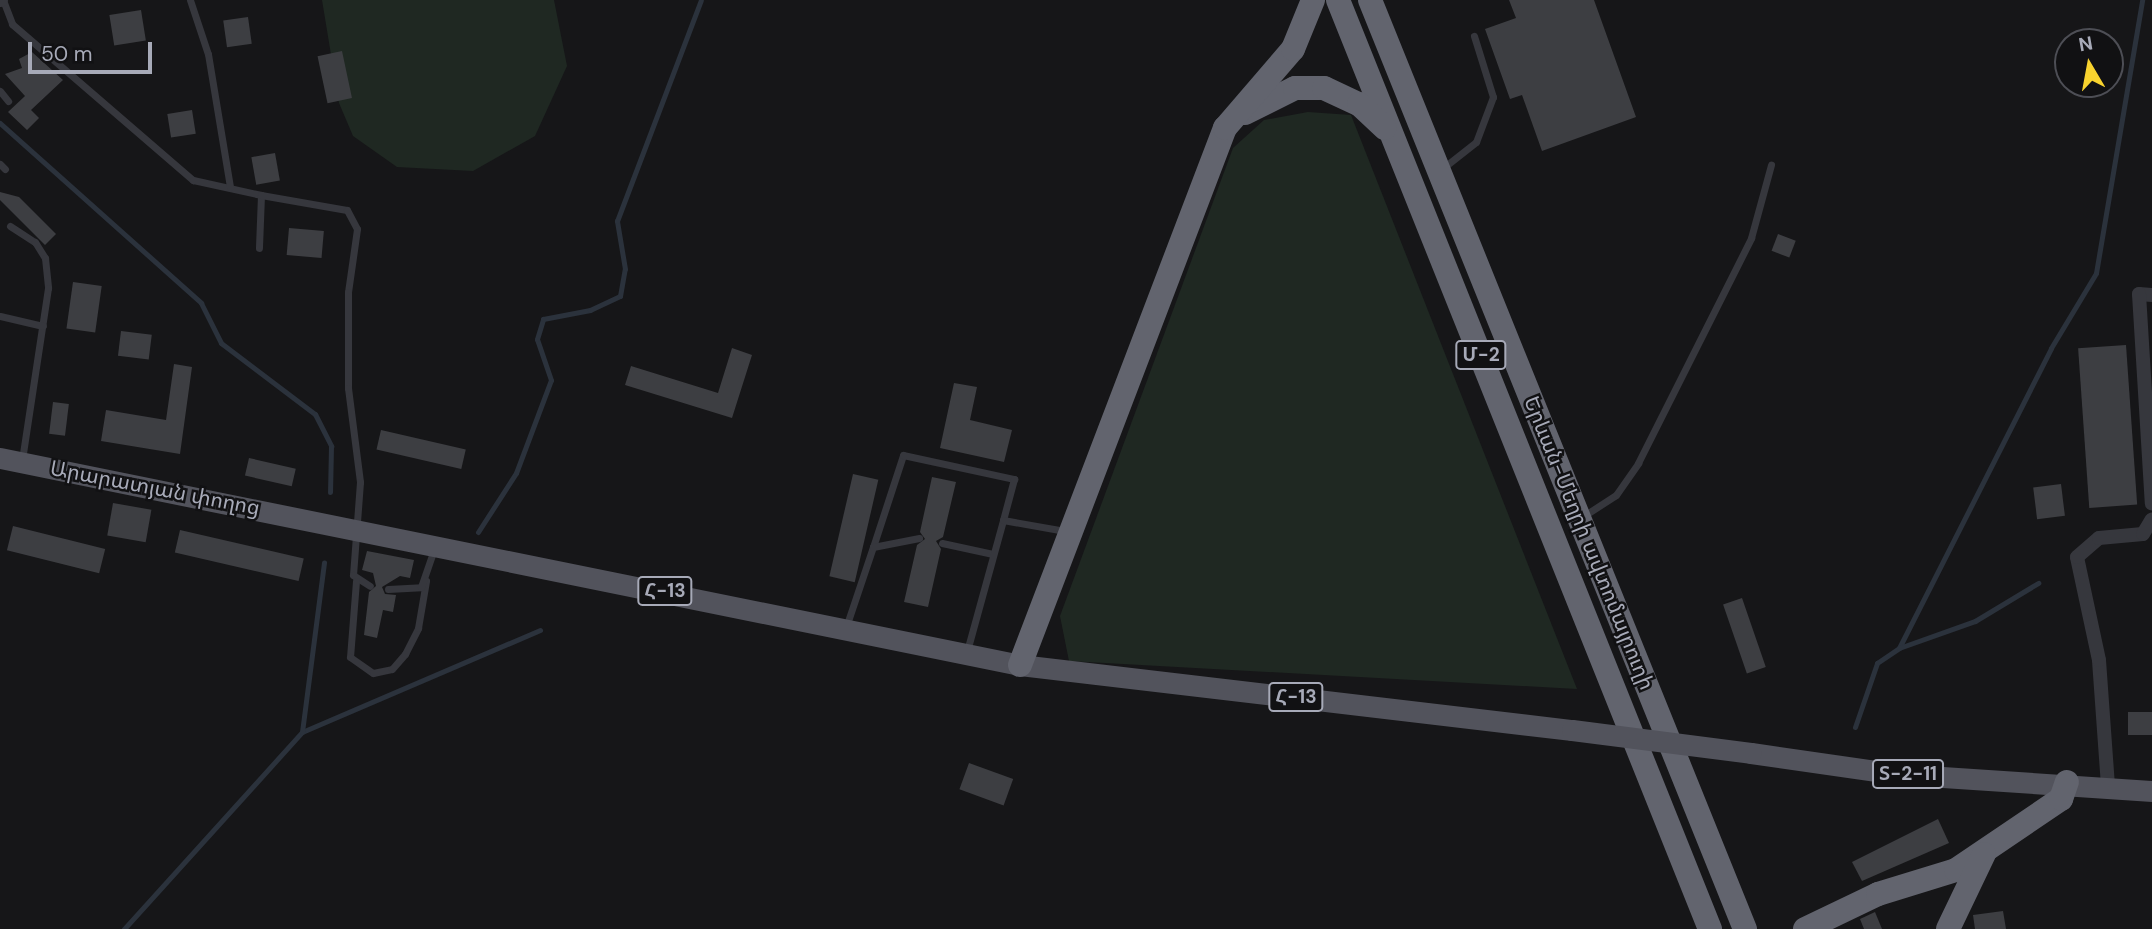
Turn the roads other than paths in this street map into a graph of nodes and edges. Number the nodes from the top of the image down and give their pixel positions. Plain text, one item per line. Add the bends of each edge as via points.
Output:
1 (1, 0) edge
2 (190, 0) edge
3 (1313, 0) edge
4 (1338, 0) edge
5 (1370, 0) edge
6 (1474, 36) dead end
7 (0, 91) edge
8 (8, 101) dead end
9 (1225, 128) junction
10 (1392, 134) junction
11 (1771, 165) dead end
12 (1440, 170) junction
13 (230, 187) junction
14 (261, 195) junction
15 (10, 226) dead end
16 (259, 248) dead end
17 (2146, 294) edge
18 (0, 316) edge
19 (43, 326) junction
20 (0, 458) edge
21 (22, 462) junction
22 (2152, 504) edge
23 (1579, 519) junction
24 (2152, 519) edge
25 (1003, 520) junction
26 (355, 527) junction
27 (1071, 532) junction
28 (919, 538) dead end
29 (942, 543) dead end
30 (436, 544) junction
31 (873, 547) junction
32 (993, 554) junction
33 (426, 580) junction
34 (356, 581) junction
35 (370, 586) dead end
36 (388, 589) dead end
37 (846, 627) junction
38 (966, 655) junction
39 (1020, 665) junction
40 (1653, 741) joint
41 (2067, 782) junction
42 (2108, 786) junction
43 (2152, 791) edge
44 (1984, 853) junction
45 (1710, 929) edge
46 (1745, 929) edge
47 (1805, 929) edge
48 (1948, 929) edge

1 - 13 lane via 12,24 158,153 193,180
2 - 13 lane via 208,54
3 - 9 highway via 1293,49
4 - 10 highway, Երևան-Մեղրի ավտոմայրուղի / Մ-2
5 - 12 highway, Երևան-Մեղրի ավտոմայրուղի / Մ-2
6 - 12 lane via 1493,97 1486,124 1464,156
7 - 8 lane
9 - 10 highway via 1280,93 1310,87 1359,104
9 - 27 highway
10 - 45 highway, Երևան-Մեղրի ավտոմայրուղի / Մ-2
11 - 23 lane via 1751,238 1638,463 1616,495
12 - 23 highway, Երևան-Մեղրի ավտոմայրուղի / Մ-2
13 - 14 lane
14 - 16 lane
14 - 26 lane via 347,210 357,229 348,292 348,388 360,482
15 - 19 lane via 35,242 45,258
17 - 22 street
18 - 19 lane
19 - 21 lane
20 - 21 main road, Արարատյան փողոց / Հ-13
21 - 26 main road, Արարատյան փողոց / Հ-13
23 - 46 highway, Երևան-Մեղրի ավտոմայրուղի / Մ-2
24 - 42 street via 2143,534 2099,538 2077,557 2099,660
25 - 27 lane
25 - 31 lane via 1014,479 903,455
25 - 32 lane
26 - 30 main road, Հ-13
26 - 34 lane
27 - 39 highway
28 - 31 lane
29 - 32 lane
30 - 33 lane
30 - 37 main road, Հ-13
31 - 37 lane
32 - 38 lane
33 - 34 lane via 418,628 405,654 392,669 373,673 350,657
33 - 36 lane via 413,590
34 - 35 lane
37 - 38 main road, Հ-13
38 - 39 main road, Հ-13
39 - 40 main road, Հ-13, bridge
40 - 41 main road, Տ-2-11, bridge via 1897,774
41 - 42 main road, Տ-2-11
41 - 44 highway via 2061,799
42 - 43 main road, Տ-2-11
44 - 47 highway
44 - 48 highway

